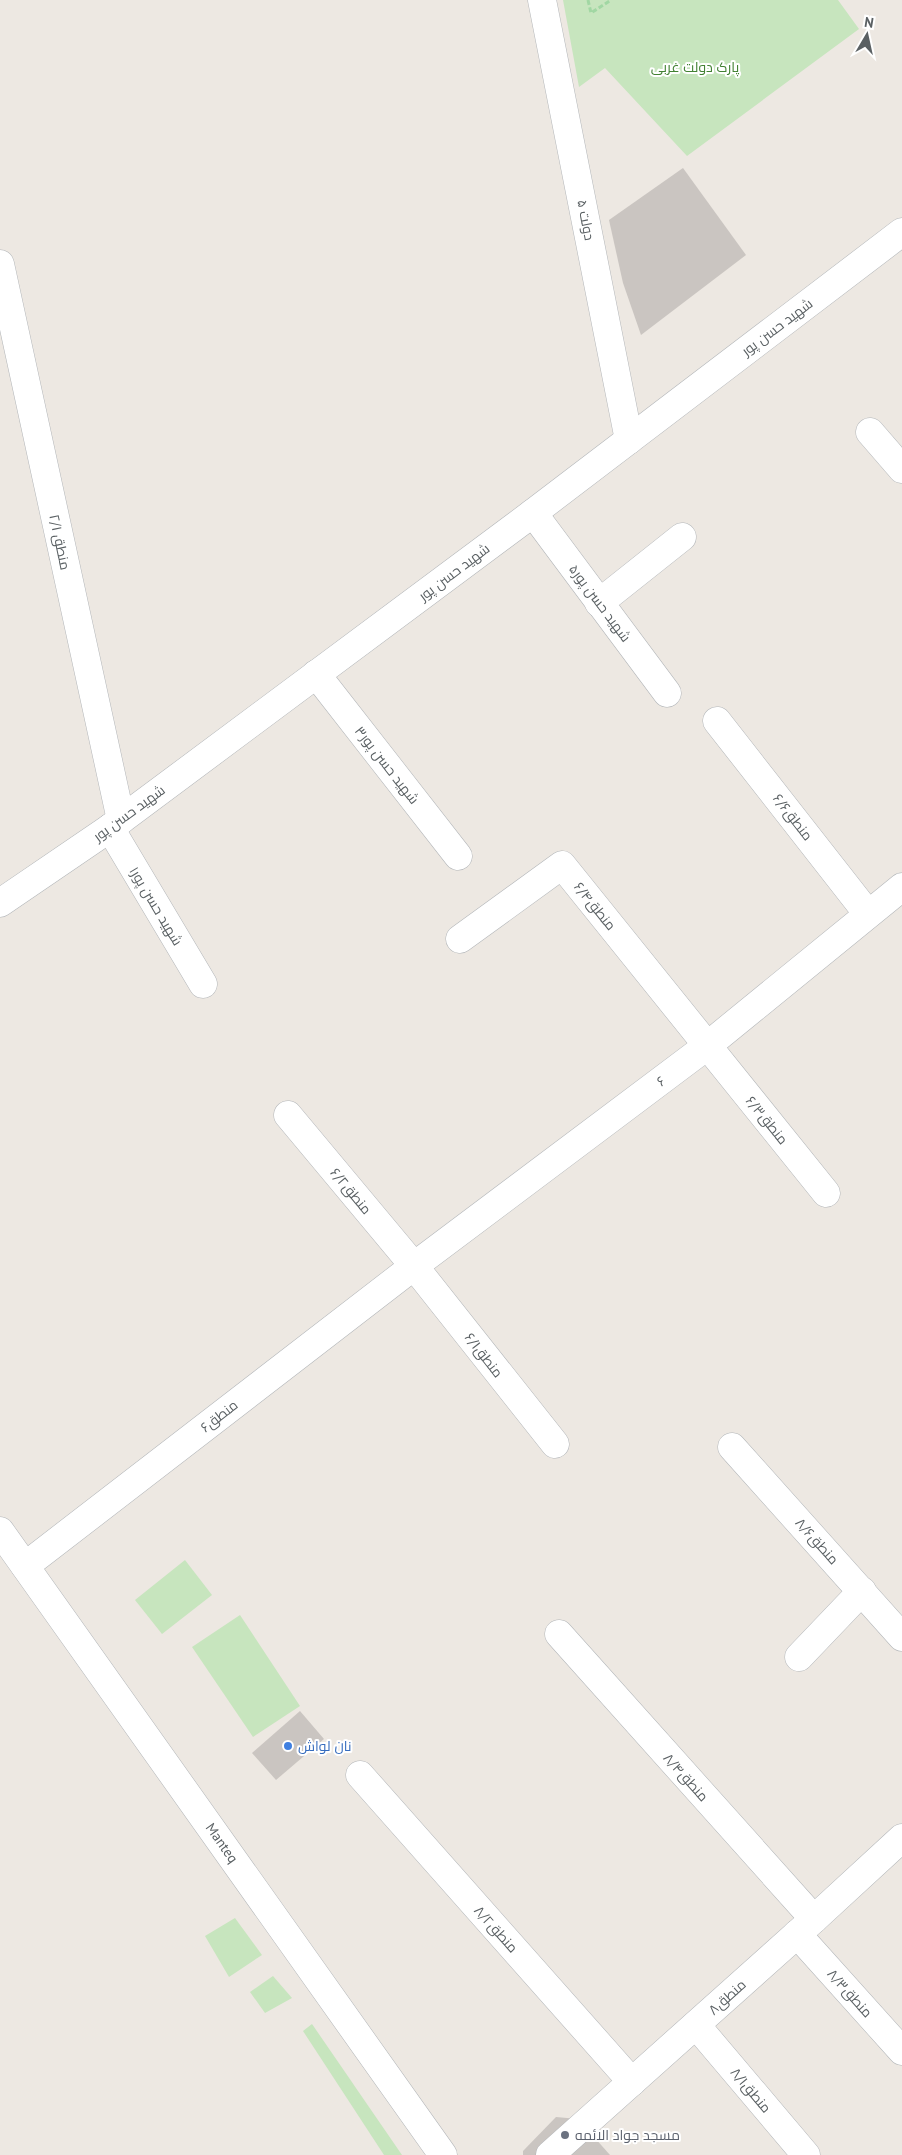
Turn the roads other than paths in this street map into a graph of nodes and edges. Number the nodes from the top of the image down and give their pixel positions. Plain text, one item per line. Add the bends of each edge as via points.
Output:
1 (542, 0) edge
2 (902, 232) edge
3 (0, 264) edge
4 (870, 432) dead end
5 (629, 440) junction
6 (902, 469) edge
7 (533, 514) junction
8 (682, 537) dead end
9 (599, 603) junction
10 (316, 674) junction
11 (666, 693) dead end
12 (718, 721) dead end
13 (115, 824) junction
14 (458, 856) dead end
15 (902, 887) edge
16 (0, 903) edge
17 (868, 914) junction
18 (460, 939) dead end
19 (203, 984) dead end
20 (707, 1046) junction
21 (288, 1115) dead end
22 (826, 1193) dead end
23 (414, 1266) junction
24 (555, 1444) dead end
25 (732, 1446) dead end
26 (0, 1530) edge
27 (25, 1566) junction
28 (862, 1591) junction
29 (559, 1634) dead end
30 (902, 1637) edge
31 (798, 1658) dead end
32 (360, 1775) dead end
33 (902, 1838) edge
34 (806, 1927) junction
35 (696, 2025) junction
36 (902, 2051) edge
37 (632, 2082) junction
38 (443, 2155) edge
39 (550, 2155) edge
40 (806, 2155) edge

1 - 5 street, ۵ دولت
2 - 5 street, شهید حسن پور
3 - 13 street, منطق ۲/۱
4 - 6 street
5 - 7 street, شهید حسن پور
7 - 9 street, شهید حسن پور۵
7 - 10 street, شهید حسن پور
8 - 9 street
9 - 11 street, شهید حسن پور۵
10 - 13 street, شهید حسن پور
10 - 14 street, شهید حسن پور۳
12 - 17 street, منطق۶/۶
13 - 16 street, شهید حسن پور
13 - 19 street, شهید حسن پور۱
15 - 17 street, ۶
17 - 20 street, ۶
18 - 20 street, منطق۶/۴ via 562,864
20 - 22 street, منطق۶/۳
20 - 23 street, ۶
21 - 23 street, منطق۶/۲
23 - 24 street, منطق۶/۱
23 - 27 street, منطق۶
25 - 28 street, منطق۸/۶
26 - 27 street, Manteq
27 - 38 street, Manteq
28 - 30 street, منطق۸/۶
28 - 31 street
29 - 34 street, منطق۸/۴
32 - 37 street, منطق۸/۲
33 - 34 street, منطق۸
34 - 35 street, منطق۸
34 - 36 street, منطق۸/۳
35 - 37 street, منطق۸
35 - 40 street, منطق۸/۱
37 - 39 street, منطق۸

